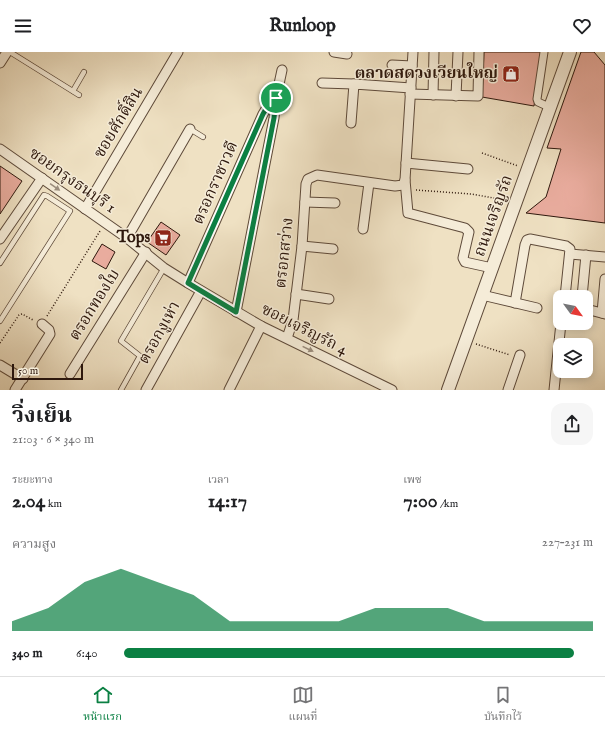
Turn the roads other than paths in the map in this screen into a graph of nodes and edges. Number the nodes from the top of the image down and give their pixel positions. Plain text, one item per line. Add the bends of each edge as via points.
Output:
1 (7, 52) edge
2 (10, 52) edge
3 (178, 52) edge
4 (334, 52) edge
5 (413, 52) edge
6 (434, 52) edge
7 (458, 52) edge
8 (480, 52) edge
9 (544, 52) edge
10 (570, 52) edge
11 (347, 54) dead end
12 (0, 63) edge
13 (392, 65) dead end
14 (412, 66) junction
15 (282, 70) dead end
16 (84, 72) dead end
17 (322, 83) dead end
18 (354, 84) junction
19 (72, 91) junction
20 (410, 91) junction
21 (79, 95) dead end
22 (433, 95) junction
23 (456, 96) junction
24 (276, 98) junction
25 (549, 108) junction
26 (351, 123) dead end
27 (190, 130) joint
28 (203, 137) dead end
29 (0, 150) edge
30 (406, 162) junction
31 (468, 170) dead end
32 (42, 178) junction
33 (370, 183) junction
34 (406, 185) junction
35 (76, 202) junction
36 (305, 202) junction
37 (335, 203) dead end
38 (85, 208) junction
39 (70, 211) junction
40 (363, 229) dead end
41 (127, 238) junction
42 (0, 239) edge
43 (302, 246) junction
44 (333, 249) dead end
45 (146, 252) junction
46 (570, 254) junction
47 (586, 255) junction
48 (605, 258) edge
49 (0, 263) edge
50 (164, 268) junction
51 (492, 268) junction
52 (605, 279) edge
53 (188, 283) junction
54 (566, 290) edge
55 (583, 290) edge
56 (202, 291) junction
57 (296, 294) junction
58 (482, 295) junction
59 (329, 299) dead end
60 (515, 303) junction
61 (537, 308) dead end
62 (593, 311) edge
63 (236, 312) junction
64 (604, 313) edge
65 (0, 321) edge
66 (42, 324) road end
67 (261, 326) junction
68 (561, 330) edge
69 (287, 338) junction
70 (519, 356) road end
71 (0, 365) edge
72 (70, 374) dead end
73 (23, 379) junction
74 (15, 390) edge
75 (121, 390) edge
76 (146, 390) edge
77 (229, 390) edge
78 (392, 390) edge
79 (448, 390) edge
80 (508, 390) edge
81 (554, 390) edge

1 - 12 street
2 - 19 lane
3 - 38 street, ซอยศักดิ์สิน
4 - 11 street
5 - 14 street
6 - 22 street
7 - 23 street
8 - 23 street via 478,96
9 - 25 street via 537,99
10 - 25 street, ถนนเจริญรัถ
13 - 14 street
14 - 20 street
15 - 24 street, ตรอกราชาวดี
16 - 19 lane
17 - 18 street
18 - 20 street
18 - 26 street
19 - 21 lane
20 - 22 street
20 - 30 street
22 - 23 street
24 - 53 street, ตรอกราชาวดี via 263,114
24 - 63 street, ตรอกราชาวดี
25 - 51 street, ถนนเจริญรัถ
27 - 28 lane
27 - 41 street
29 - 32 street, ซอยกรุงธนบุรี 1
30 - 31 street
30 - 34 street
32 -> 35 street, ซอยกรุงธนบุรี 1
32 - 42 street
33 - 34 street
33 - 36 street, ตรอกสว่าง via 317,175 308,179
33 - 40 street
34 - 51 street via 408,214 465,228 468,232 463,258 466,262
35 - 38 street, ซอยกรุงธนบุรี 1
35 - 39 lane
36 - 37 street
36 - 43 street, ตรอกสว่าง
38 - 41 street, ซอยกรุงธนบุรี 1
39 - 49 lane via 44,195
39 - 65 lane
41 - 45 street, ซอยกรุงธนบุรี 1
43 - 44 street
43 - 57 street, ตรอกสว่าง
45 - 50 street, ซอยกรุงธนบุรี 1
45 - 72 street, ตรอกทองใบ
46 - 47 street
46 - 54 street
46 - 60 street via 570,249 566,246 527,240
47 - 48 street
47 - 55 street
50 - 53 street, ซอยเจริญรัถ 4
50 - 75 lane via 121,341 140,356
51 - 58 street, ถนนเจริญรัถ
52 - 64 street
53 - 56 street, ซอยเจริญรัถ 4
56 - 63 street, ซอยเจริญรัถ 4
56 - 76 street, ตรอกงูเห่า
57 - 59 street
57 - 69 street, ตรอกสว่าง via 293,320
58 - 60 street
58 - 79 street, ถนนเจริญรัถ
60 - 61 street
62 - 64 street
63 - 67 street, ซอยเจริญรัถ 4
66 - 73 street via 50,334
67 - 69 street, ซอยเจริญรัถ 4
67 - 77 street
68 - 81 street
69 -> 78 street, ซอยเจริญรัถ 4
70 - 80 street
71 - 73 street
73 - 74 street

